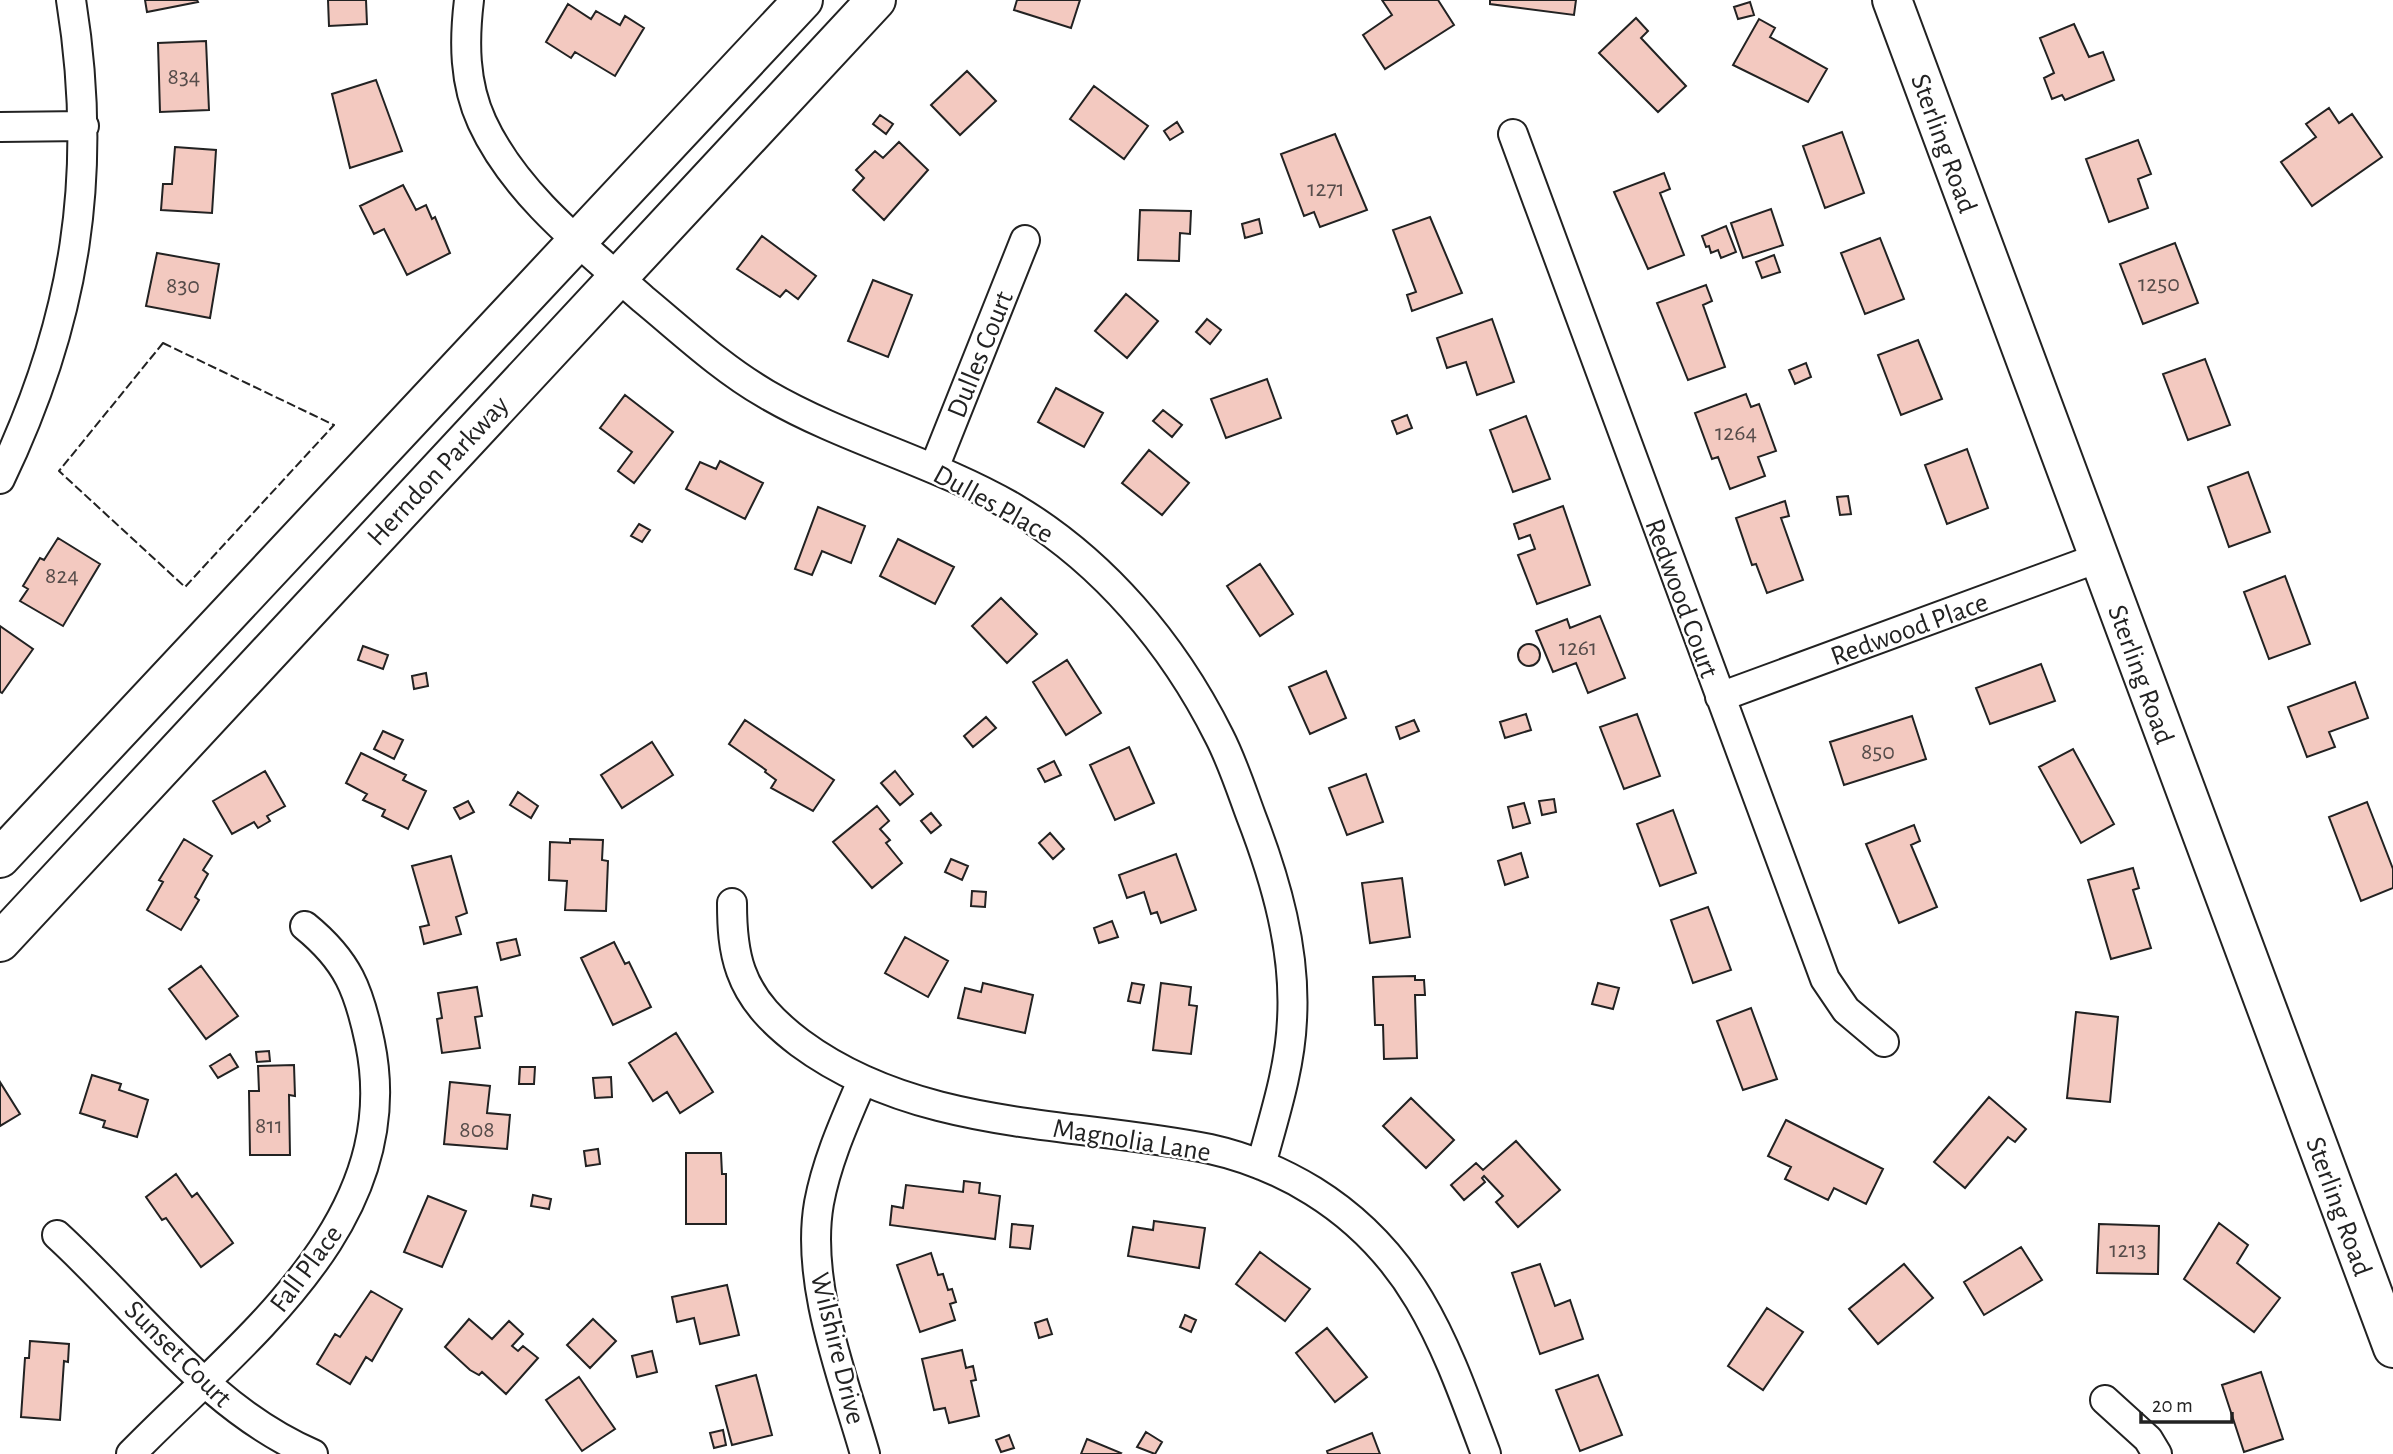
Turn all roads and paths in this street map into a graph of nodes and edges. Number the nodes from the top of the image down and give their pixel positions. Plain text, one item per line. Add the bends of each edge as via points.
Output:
1 (71, 0) edge
2 (469, 0) edge
3 (803, 0) edge
4 (876, 0) edge
5 (1892, 0) edge
6 (84, 126) junction
7 (0, 127) edge
8 (1513, 134) dead end
9 (578, 240) junction
10 (1024, 240) dead end
11 (618, 276) junction
12 (934, 468) junction
13 (0, 479) edge
14 (2098, 558) junction
15 (1720, 697) junction
16 (0, 859) edge
17 (732, 904) dead end
18 (305, 926) dead end
19 (0, 942) edge
20 (1884, 1042) dead end
21 (862, 1081) junction
22 (1261, 1164) junction
23 (57, 1235) dead end
24 (2393, 1348) edge
25 (203, 1381) junction
26 (2105, 1401) dead end
27 (131, 1454) edge
28 (313, 1454) edge
29 (865, 1454) edge
30 (1486, 1454) edge
31 (2157, 1454) edge

1 - 6 street via 80,53
2 - 9 street, Dulles Place via 468,76 479,118 524,187
3 - 9 main road, Herndon Parkway
4 - 11 main road, Herndon Parkway
5 - 14 main road, Sterling Road
6 - 7 street
6 - 13 street via 76,242 62,314 47,371
8 - 15 street, Redwood Court
9 - 11 street, Dulles Place
9 - 16 main road, Herndon Parkway
10 - 12 street, Dulles Court
11 - 12 street, Dulles Place via 710,356 765,393 817,420
11 - 19 main road, Herndon Parkway
12 - 22 street, Dulles Place via 1016,510 1067,545 1113,586 1184,673 1221,739 1282,908 1292,970 1287,1068
14 - 15 street, Redwood Place
14 - 24 main road, Sterling Road
15 - 20 street, Redwood Court via 1825,979 1846,1010
17 - 21 street, Magnolia Lane via 733,938 741,971 756,1001 778,1027
18 - 25 street, Fall Place via 347,969 361,1000 373,1057 372,1130 363,1166 327,1247 296,1289
21 - 22 street, Magnolia Lane via 915,1101 996,1118 1211,1149
21 - 29 street, Wilshire Drive via 830,1159 819,1204 816,1247 820,1287
22 - 30 street, Magnolia Lane via 1312,1191 1355,1222 1393,1260 1425,1304
23 - 25 street, Sunset Court
25 - 27 street, Fall Place
25 - 28 street, Sunset Court via 243,1416
26 - 31 street via 2148,1439

